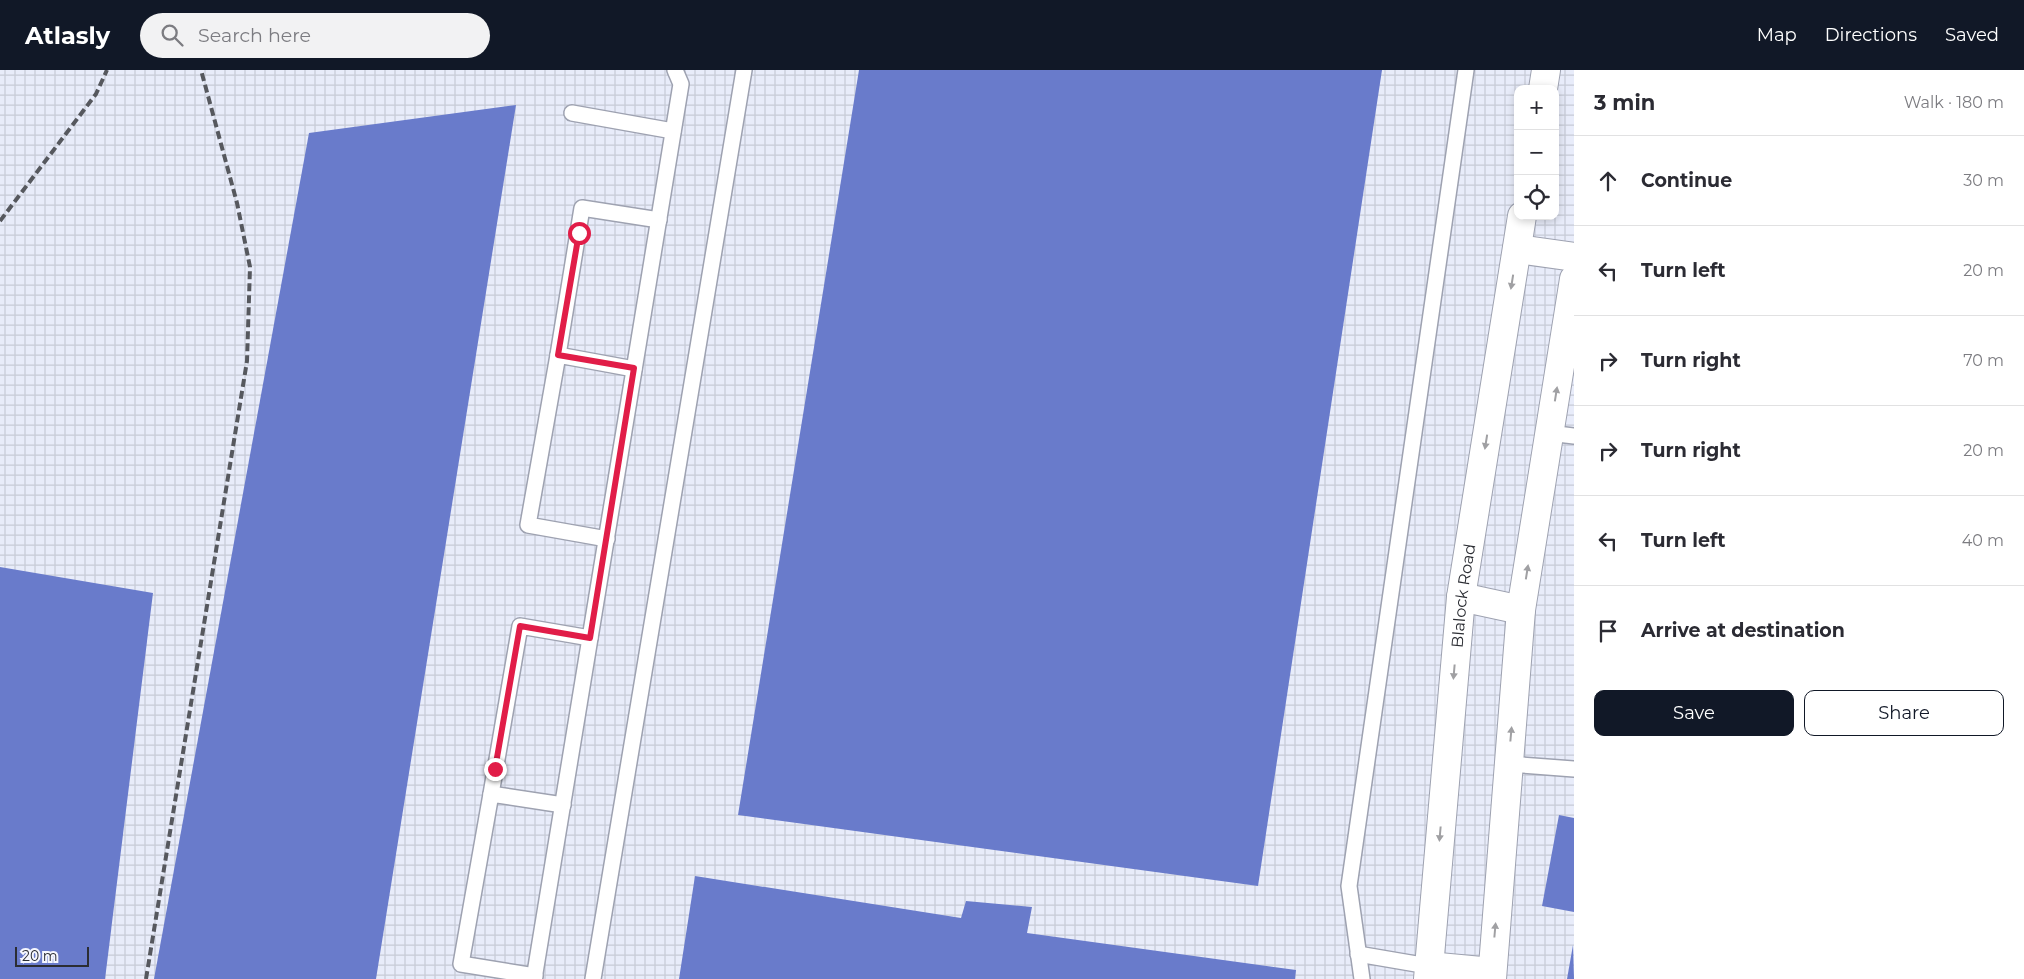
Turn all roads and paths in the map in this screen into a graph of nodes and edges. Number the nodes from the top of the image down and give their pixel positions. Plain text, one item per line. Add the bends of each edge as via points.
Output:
1 (675, 70) edge
2 (744, 70) edge
3 (1466, 70) edge
4 (1546, 70) edge
5 (1544, 85) edge
6 (572, 113) dead end
7 (673, 131) junction
8 (659, 220) junction
9 (1521, 220) edge
10 (1517, 249) junction
11 (1574, 257) edge
12 (1574, 280) edge
13 (558, 355) junction
14 (634, 368) junction
15 (1562, 434) edge
16 (607, 539) junction
17 (1461, 596) junction
18 (1521, 610) junction
19 (590, 638) junction
20 (1509, 764) junction
21 (1574, 769) edge
22 (491, 794) junction
23 (563, 805) junction
24 (1358, 954) junction
25 (1428, 972) edge
26 (1492, 975) edge
27 (535, 978) edge
28 (593, 979) edge
29 (1362, 979) edge

1 - 7 lane via 681,84
2 - 28 lane
3 - 24 lane via 1349,886
4 - 5 main road
6 - 7 lane
7 - 8 lane
8 - 13 lane via 582,208
8 - 14 lane
9 - 10 main road, Blalock Road
10 - 11 main road
10 -> 17 main road, Blalock Road
15 -> 12 main road
13 - 14 lane
13 - 16 lane via 528,525
14 - 16 lane
18 -> 15 main road
16 - 19 lane
17 - 18 main road
17 -> 25 main road, Blalock Road
20 -> 18 main road
19 - 22 lane via 520,626
19 - 23 lane
20 - 21 lane
26 -> 20 main road
22 - 23 lane
22 - 27 lane via 460,964
23 - 27 lane
24 - 25 lane
24 - 29 lane
25 - 26 main road

